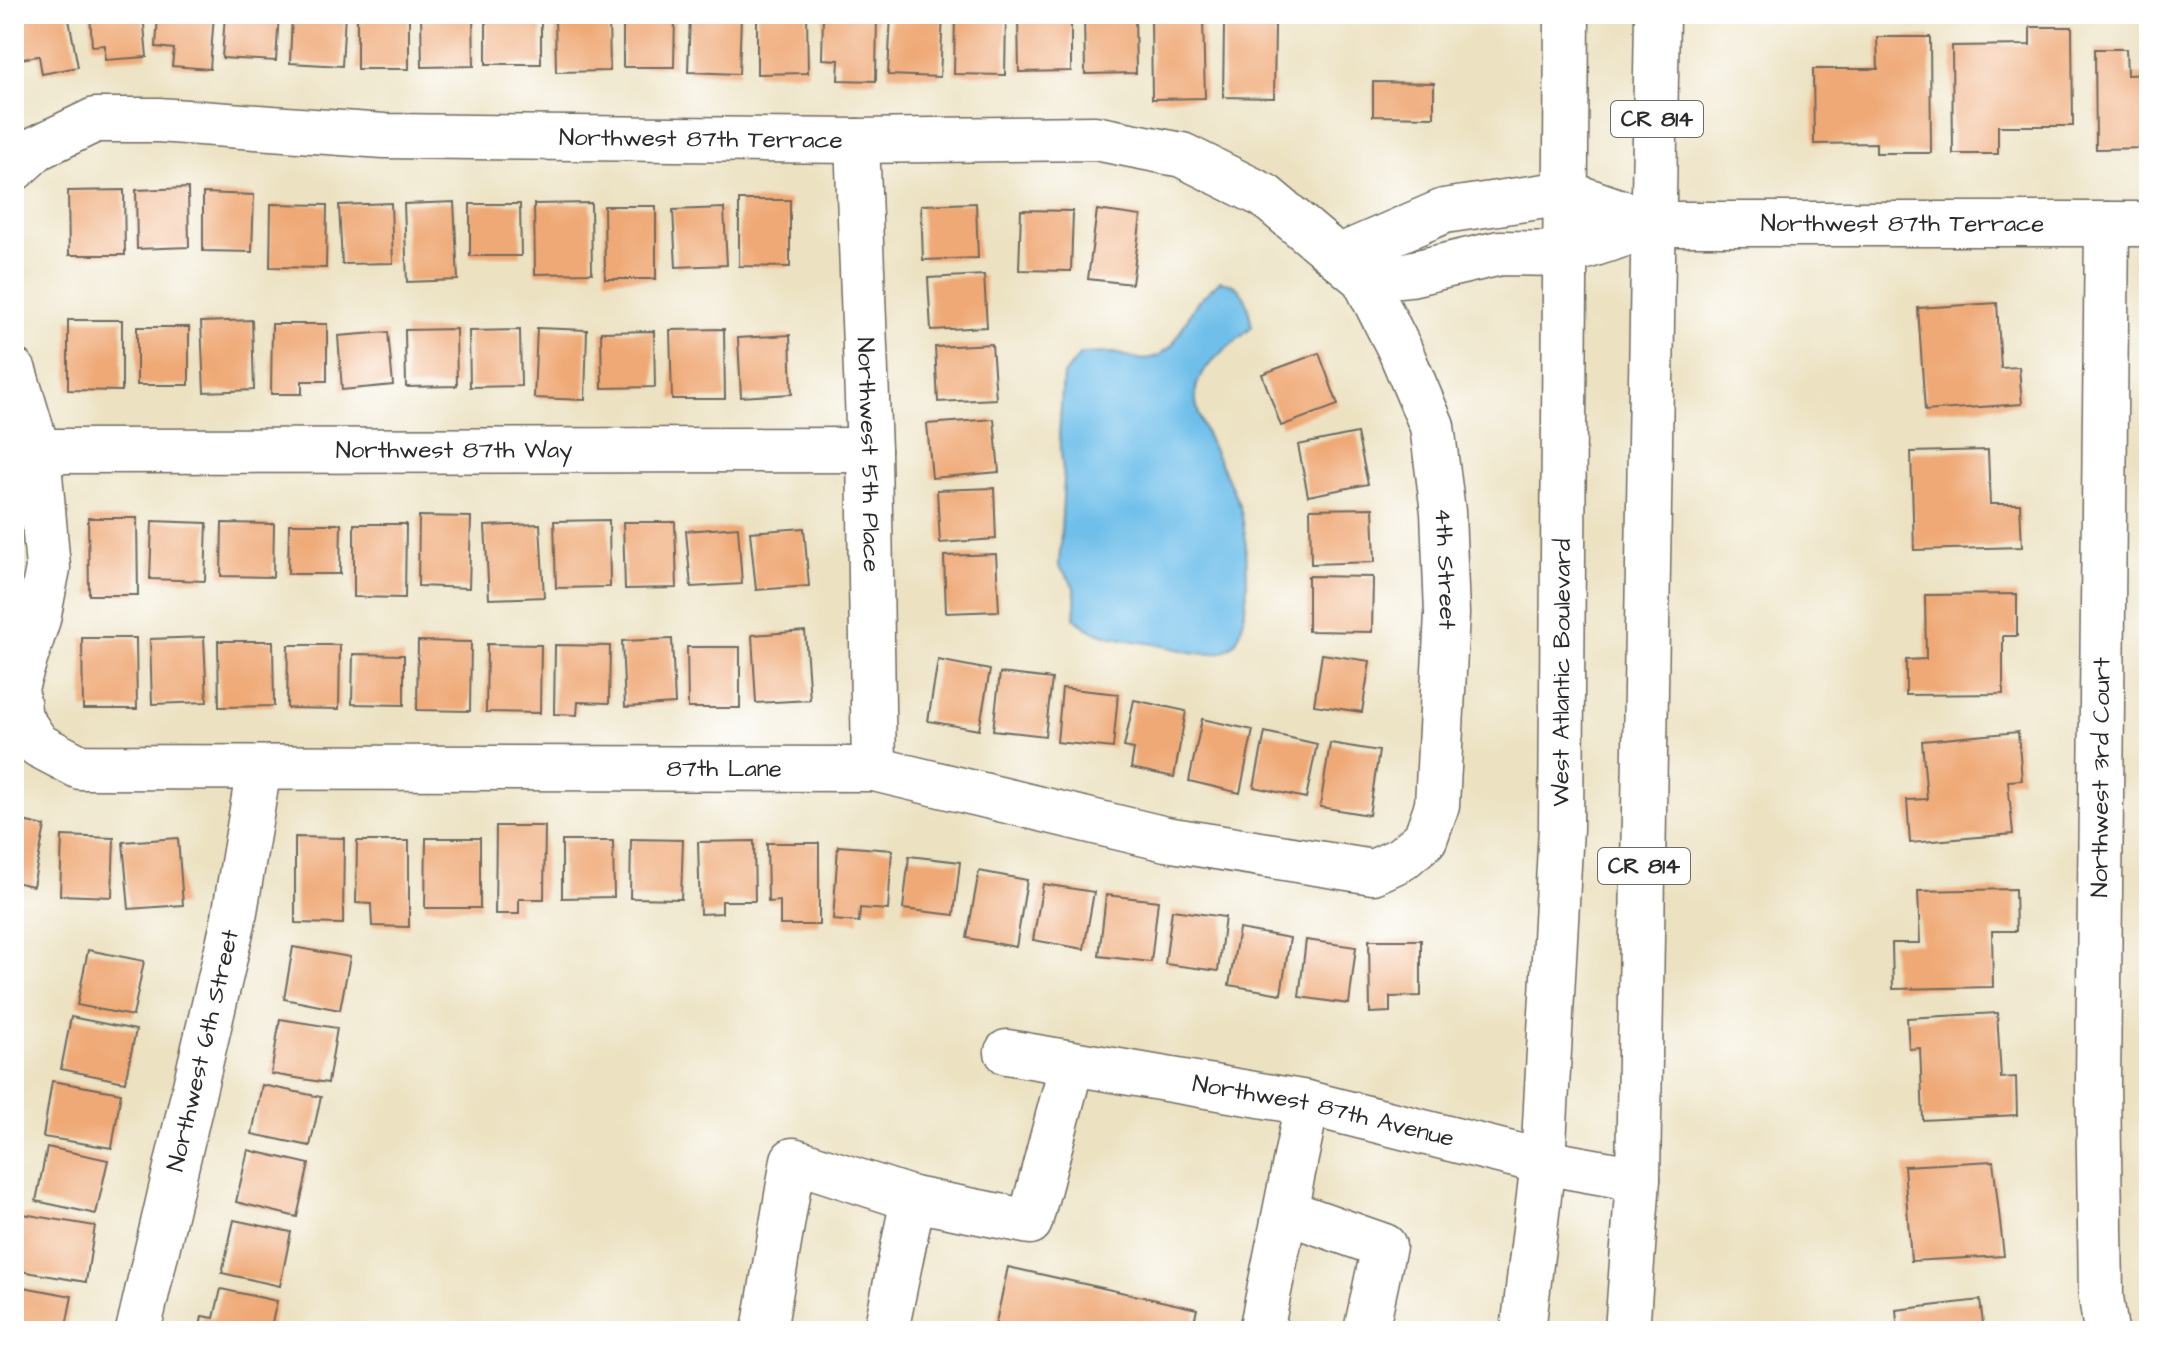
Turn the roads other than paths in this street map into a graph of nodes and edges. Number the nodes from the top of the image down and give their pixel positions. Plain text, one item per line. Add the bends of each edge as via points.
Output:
1 (1567, 14) edge
2 (1657, 14) edge
3 (857, 141) junction
4 (25, 158) edge
5 (1566, 193) junction
6 (1656, 224) junction
7 (2128, 224) edge
8 (1564, 254) junction
9 (1351, 268) junction
10 (14, 371) edge
11 (869, 450) junction
12 (38, 451) junction
13 (259, 768) junction
14 (874, 769) junction
15 (1401, 859) joint
16 (1007, 1052) dead end
17 (1072, 1063) junction
18 (1307, 1103) junction
19 (1543, 1162) junction
20 (1638, 1179) junction
21 (913, 1199) junction
22 (1287, 1212) junction
23 (138, 1331) edge
24 (764, 1331) edge
25 (886, 1331) edge
26 (1261, 1331) edge
27 (1366, 1331) edge
28 (1523, 1331) edge
29 (1627, 1331) edge
30 (2106, 1331) edge

1 - 5 street, West Atlantic Boulevard
2 - 6 street, CR 814
3 - 4 street, Northwest 87th Terrace via 384,136 95,120
3 - 9 street, Northwest 87th Terrace via 1095,138 1182,155 1265,196
3 - 11 street, Northwest 5th Place
5 - 6 street, Northwest 87th Terrace
5 - 8 street, West Atlantic Boulevard
5 - 9 street, Northwest 87th Terrace via 1444,211
6 - 7 street, Northwest 87th Terrace
6 - 8 street, Northwest 87th Terrace
6 - 20 street, CR 814
7 - 30 street, Northwest 3rd Court via 2098,1083
8 - 9 street, Northwest 87th Terrace via 1500,253 1410,274
8 - 19 street, West Atlantic Boulevard via 1561,828
9 - 15 street, 4th Street via 1399,348 1432,426 1443,512 1447,614 1437,805 1425,839
10 - 12 street
11 - 12 street, Northwest 87th Way
11 - 14 street, Northwest 5th Place
12 - 13 street, 87th Lane via 48,568 16,687 20,718 38,745 80,767
13 - 14 street, 87th Lane
13 - 23 street, Northwest 6th Street via 233,923
14 - 15 street, 87th Lane via 1166,839 1373,872
16 - 17 street, Northwest 87th Avenue
17 - 18 street, Northwest 87th Avenue
17 - 21 street via 1030,1222
18 - 19 street, Northwest 87th Avenue
18 - 22 street
19 - 20 street, Northwest 87th Avenue
19 - 28 street, West Atlantic Boulevard
20 - 29 street, CR 814
21 - 24 street via 793,1160
21 - 25 street
22 - 26 street
22 - 27 street via 1384,1246

